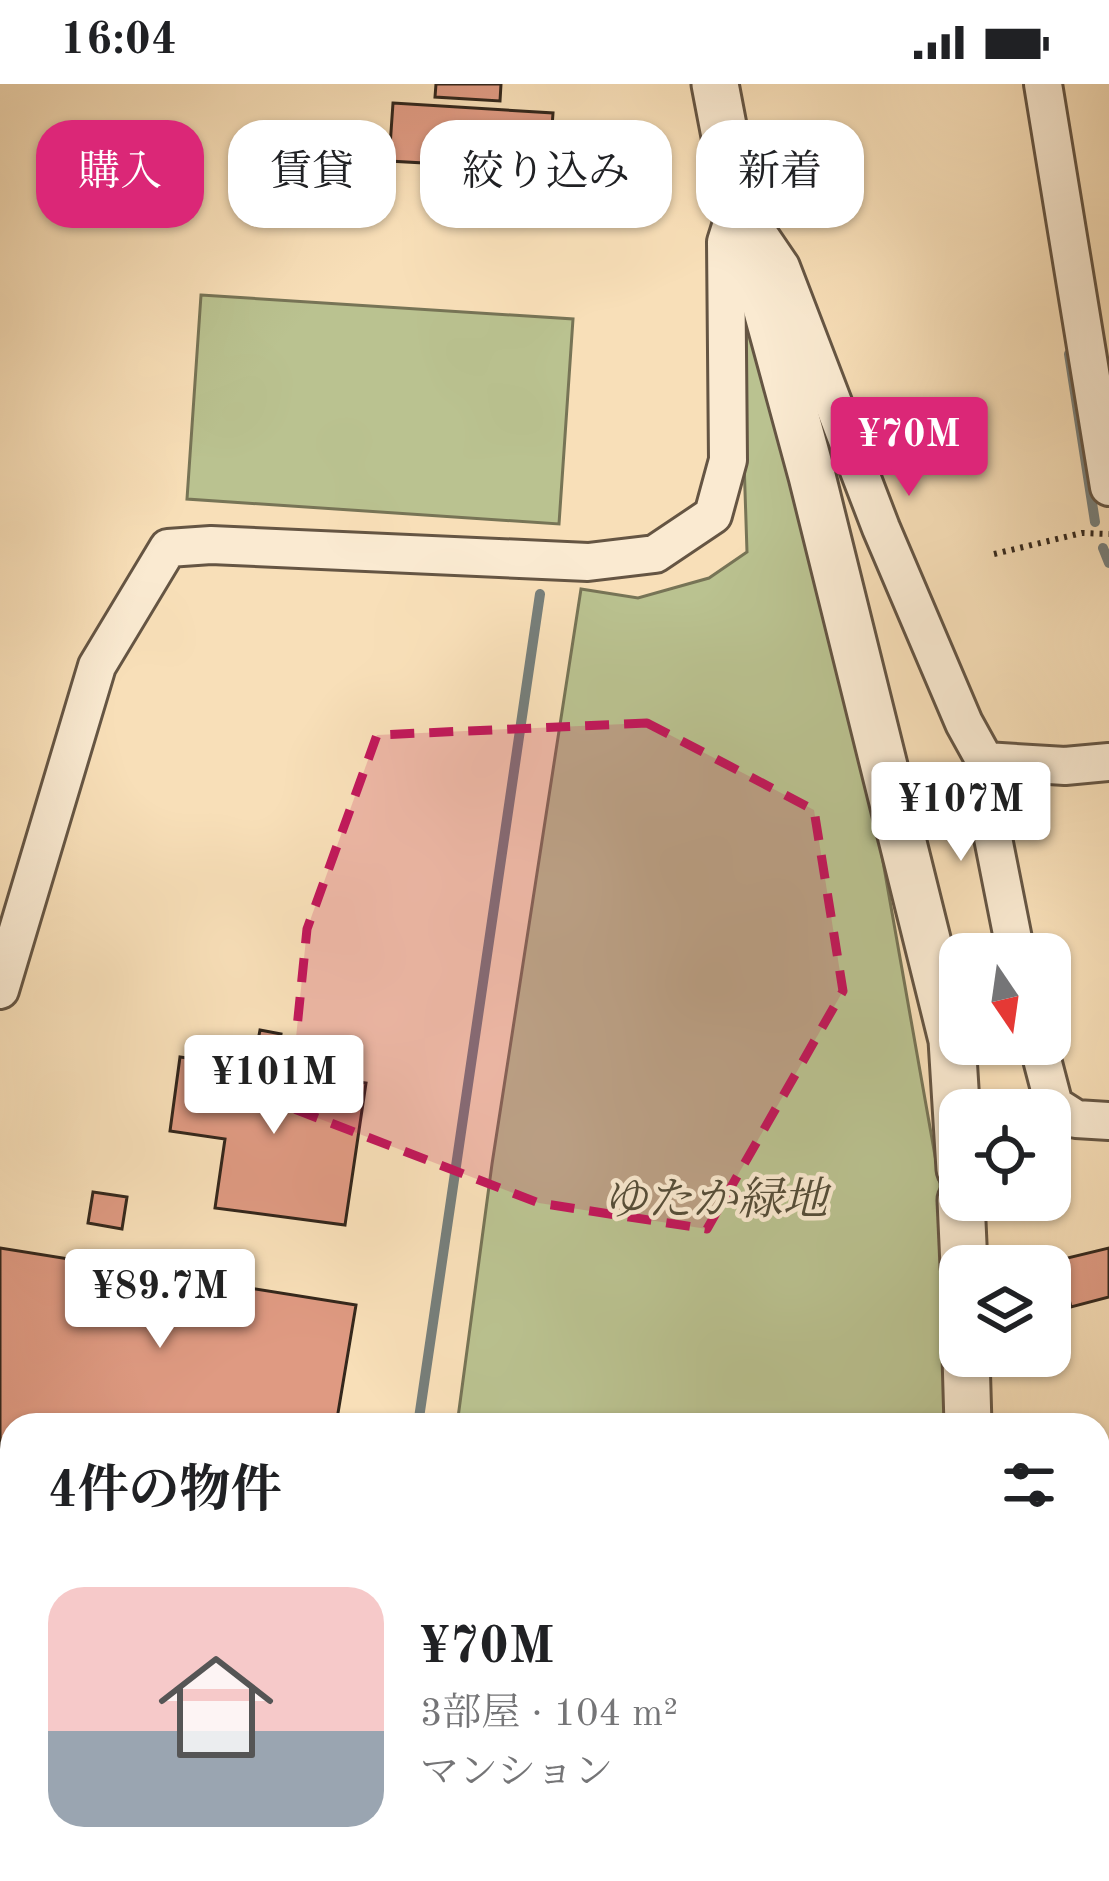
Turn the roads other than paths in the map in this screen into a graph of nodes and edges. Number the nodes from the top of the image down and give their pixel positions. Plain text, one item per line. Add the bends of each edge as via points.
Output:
1 (716, 84) edge
2 (1043, 84) edge
3 (723, 120) edge
4 (730, 228) edge
5 (745, 228) edge
6 (754, 228) edge
7 (1109, 487) edge
8 (986, 761) junction
9 (1109, 762) edge
10 (1012, 933) edge
11 (0, 990) edge
12 (1044, 1065) edge
13 (955, 1089) edge
14 (1109, 1121) edge
15 (967, 1377) edge
16 (968, 1413) edge

1 - 3 street
2 - 7 street
4 - 11 street via 728,460 713,515 655,554 588,562 168,548 98,666
5 - 13 street via 952,1040
6 - 8 street via 781,268 881,528
8 - 9 street
8 - 10 street
12 - 14 street via 1054,1105 1076,1119
15 - 16 street

